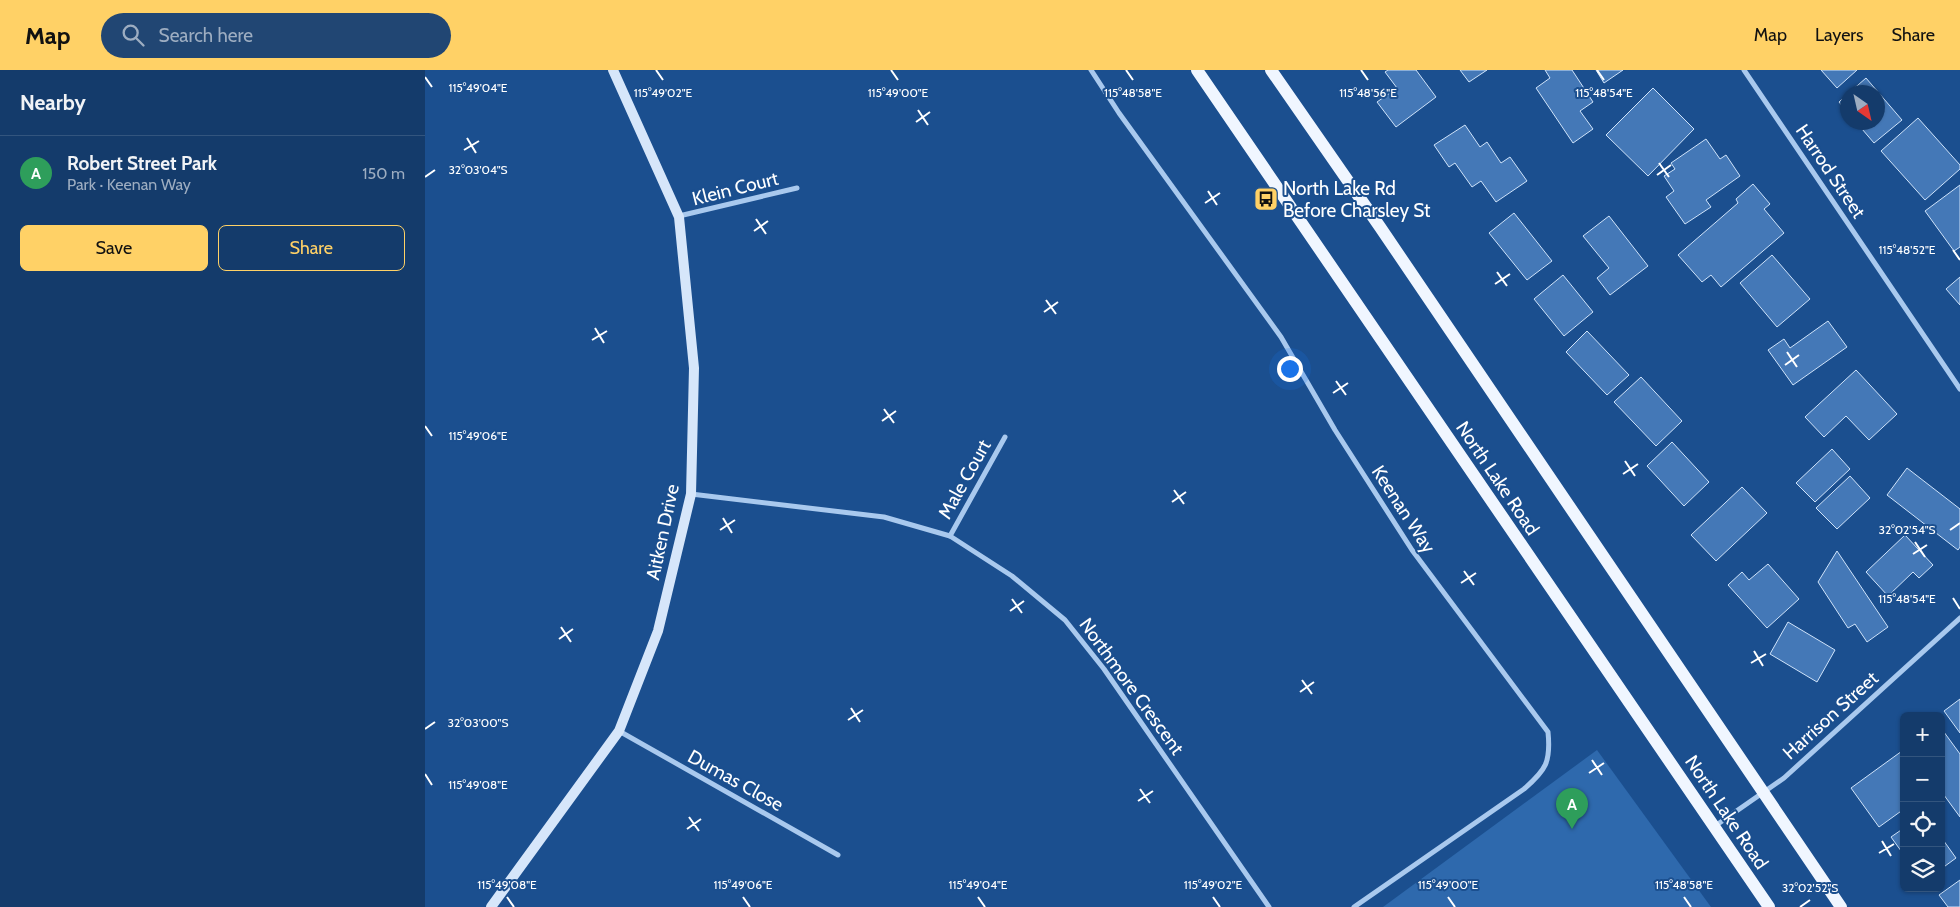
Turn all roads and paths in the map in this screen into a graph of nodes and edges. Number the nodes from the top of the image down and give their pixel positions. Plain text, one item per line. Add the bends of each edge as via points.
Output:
1 (613, 70) edge
2 (1091, 70) edge
3 (1197, 70) edge
4 (1271, 70) edge
5 (1744, 70) edge
6 (797, 188) dead end
7 (679, 216) junction
8 (1960, 389) edge
9 (1005, 437) dead end
10 (691, 494) junction
11 (950, 536) junction
12 (1960, 618) edge
13 (619, 731) junction
14 (1763, 792) junction
15 (1714, 826) junction
16 (838, 855) dead end
17 (491, 907) edge
18 (1269, 907) edge
19 (1354, 907) edge
20 (1769, 907) edge
21 (1841, 907) edge

1 - 7 street, Aitken Drive
2 - 19 street, Keenan Way via 1281,337 1335,430 1412,550 1548,732 1550,752 1542,774
3 - 15 main road, North Lake Road
4 - 14 main road
5 - 8 street, Harrod Street
6 - 7 street, Klein Court
7 - 10 street, Aitken Drive via 694,368
9 - 11 street, Male Court
10 - 11 street, Northmore Crescent via 884,517
10 - 13 street, Aitken Drive via 658,631
11 - 18 street, Northmore Crescent via 1012,576 1065,620 1104,669
12 - 14 street, Harrison Street via 1784,778
13 - 16 street, Dumas Close
13 - 17 street, Aitken Drive
14 - 15 street, Harrison Street
14 - 21 main road
15 - 20 main road, North Lake Road

